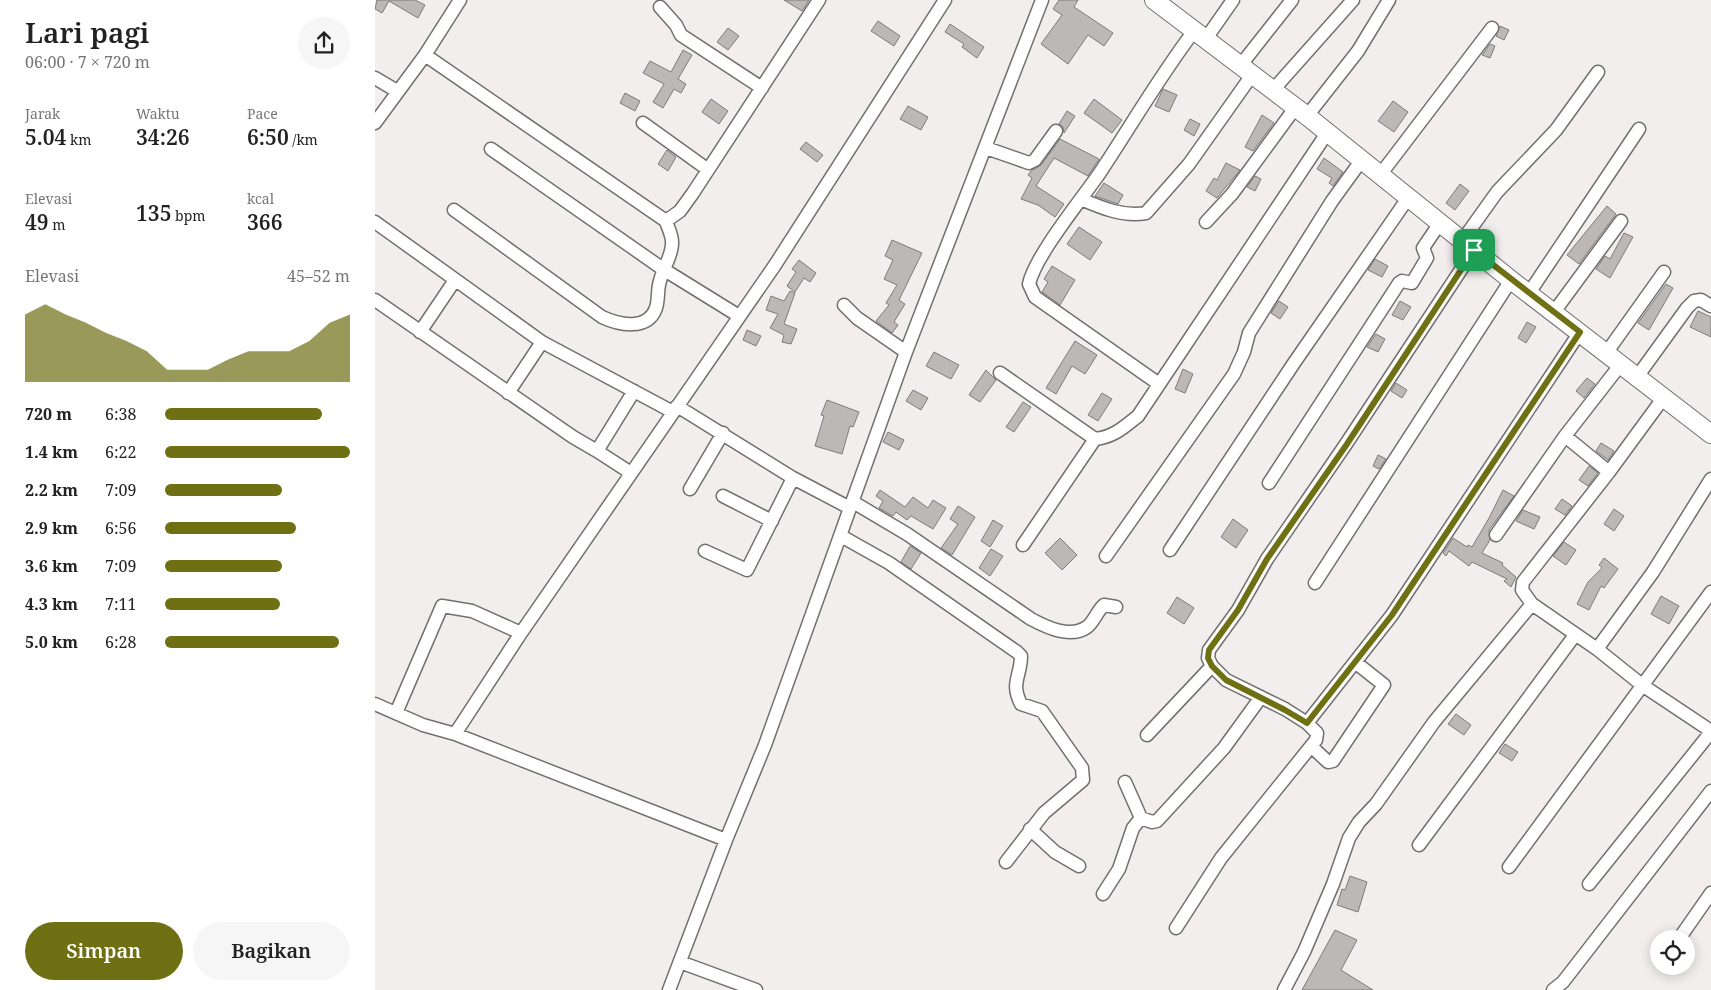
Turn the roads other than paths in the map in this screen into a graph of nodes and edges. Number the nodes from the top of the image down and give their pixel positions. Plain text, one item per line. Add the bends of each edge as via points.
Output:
1 (460, 0) edge
2 (819, 0) edge
3 (945, 0) edge
4 (1042, 0) edge
5 (1154, 0) edge
6 (1233, 0) edge
7 (1293, 0) edge
8 (1353, 0) edge
9 (1389, 0) edge
10 (660, 7) dead end
11 (1492, 28) dead end
12 (1200, 35) junction
13 (425, 55) junction
14 (1246, 70) junction
15 (1598, 72) dead end
16 (375, 78) edge
17 (762, 88) junction
18 (1273, 90) junction
19 (397, 91) junction
20 (1301, 112) junction
21 (375, 123) edge
22 (643, 123) dead end
23 (1639, 129) dead end
24 (1056, 131) dead end
25 (1327, 133) junction
26 (986, 148) junction
27 (491, 149) dead end
28 (1361, 161) junction
29 (707, 169) junction
30 (1380, 175) junction
31 (1407, 198) junction
32 (1081, 199) junction
33 (454, 210) dead end
34 (666, 221) junction
35 (1621, 221) dead end
36 (375, 222) edge
37 (1206, 222) dead end
38 (1440, 223) junction
39 (1468, 245) junction
40 (663, 269) junction
41 (1664, 272) dead end
42 (455, 280) junction
43 (1511, 280) junction
44 (1529, 293) junction
45 (375, 300) edge
46 (845, 305) dead end
47 (1711, 306) edge
48 (1554, 312) junction
49 (739, 316) junction
50 (420, 332) junction
51 (1580, 332) junction
52 (542, 342) junction
53 (906, 352) junction
54 (1607, 352) junction
55 (1621, 364) junction
56 (1000, 373) dead end
57 (1637, 377) junction
58 (1159, 384) junction
59 (634, 391) junction
60 (508, 393) junction
61 (1664, 397) junction
62 (675, 409) junction
63 (723, 433) junction
64 (1711, 434) edge
65 (1565, 436) junction
66 (1095, 439) junction
67 (597, 451) junction
68 (1609, 472) junction
69 (631, 473) junction
70 (793, 478) junction
71 (1711, 479) edge
72 (1269, 483) dead end
73 (690, 490) dead end
74 (723, 496) dead end
75 (852, 505) junction
76 (772, 521) junction
77 (1496, 535) dead end
78 (841, 536) junction
79 (1023, 545) dead end
80 (705, 550) dead end
81 (1170, 550) dead end
82 (1106, 556) dead end
83 (1315, 583) dead end
84 (1711, 592) edge
85 (1532, 604) junction
86 (1116, 607) dead end
87 (521, 632) junction
88 (1575, 636) junction
89 (1597, 649) junction
90 (1355, 662) junction
91 (1212, 666) junction
92 (1642, 685) junction
93 (1261, 697) junction
94 (375, 704) edge
95 (396, 713) junction
96 (1307, 723) junction
97 (1711, 732) edge
98 (455, 734) junction
99 (1147, 735) dead end
100 (1311, 746) junction
101 (1125, 782) dead end
102 (1711, 791) edge
103 (1141, 818) junction
104 (1030, 828) junction
105 (726, 840) junction
106 (1419, 845) dead end
107 (1006, 862) dead end
108 (1079, 866) dead end
109 (1509, 867) dead end
110 (1589, 884) dead end
111 (1711, 893) edge
112 (1103, 894) dead end
113 (1175, 928) dead end
114 (1685, 930) edge
115 (680, 962) junction
116 (1562, 988) edge
117 (669, 990) edge
118 (756, 990) edge
119 (1284, 990) edge

1 - 13 street
2 - 17 street
3 - 49 street
4 - 26 street
5 - 12 main road
6 - 12 street
7 - 14 street
8 - 18 street
9 - 20 street via 1358,51
10 - 17 street via 681,35
11 - 30 street
12 - 14 main road
12 - 32 street via 1165,69
13 - 19 street
13 - 34 street
14 - 18 main road
14 - 32 street via 1189,164 1145,213 1129,214
15 - 39 street via 1556,130 1497,192
16 - 19 street
17 - 29 street
18 - 20 main road
19 - 21 street
20 - 25 main road
20 - 37 street
22 - 29 street
23 - 44 street
24 - 26 street via 1035,160 1029,163
25 - 28 main road
25 - 58 street
26 - 53 street
27 - 40 street
28 - 30 main road
28 - 82 street via 1249,333 1235,374
29 - 34 street via 680,210
30 - 31 main road
31 - 38 main road
31 - 81 street
32 - 58 street via 1033,273 1029,284 1032,294
33 - 40 street via 611,321 635,324 651,318
34 - 40 street via 672,244
35 - 48 street
36 - 42 street
38 - 39 main road
38 - 72 street via 1423,248 1427,258 1418,276 1412,283 1402,281 1399,284
39 - 43 main road
39 - 91 street via 1347,444 1267,559 1238,610 1212,646 1208,655
40 - 49 street
41 - 54 street
42 - 50 street
42 - 52 street
43 - 44 main road
43 - 83 street
44 - 48 main road
45 - 50 street
46 - 53 street via 857,318
47 - 57 street via 1701,300 1694,301
48 - 51 main road
49 - 62 street
50 - 60 street
51 - 54 main road
51 - 90 street via 1392,615
52 - 59 street
52 - 60 street
53 - 75 street
54 - 55 main road
55 - 57 main road
55 - 65 street
56 - 66 street
57 - 61 main road
58 - 66 street via 1138,416 1111,437
59 - 62 street
59 - 67 street
60 - 67 street
61 - 64 main road
61 - 68 street
62 - 63 street
62 - 69 street
63 - 70 street
63 - 73 street
65 - 68 street
65 - 77 street
66 - 79 street
67 - 69 street
68 - 85 street via 1523,582 1525,598
69 - 87 street
70 - 75 street
70 - 76 street
71 - 89 street via 1653,572
74 - 76 street
75 - 78 street
75 - 86 street via 907,534 1047,627 1078,630 1086,627 1104,605
76 - 80 street via 747,570
78 - 104 street via 889,563 1021,656 1014,686 1021,704 1042,711 1083,774 1083,780 1058,799
78 - 105 street via 765,745
84 - 92 street
85 - 88 street
85 - 119 street via 1434,722 1376,804 1359,822 1349,838 1304,952
87 - 95 street via 473,611 442,606
87 - 98 street
88 - 89 street
88 - 106 street
89 - 92 street
90 - 96 street
90 - 100 street via 1384,684 1333,761 1327,761
91 - 93 street via 1226,680
91 - 99 street
92 - 97 street
92 - 109 street
93 - 96 street
93 - 103 street via 1224,748 1157,821
94 - 95 street
95 - 98 street
96 - 100 street via 1317,735
97 - 110 street
98 - 105 street
100 - 113 street via 1221,858
101 - 103 street
102 - 116 street
103 - 112 street via 1133,828 1119,869
104 - 107 street
104 - 108 street via 1055,852
105 - 115 street
111 - 114 street
115 - 117 street
115 - 118 street

